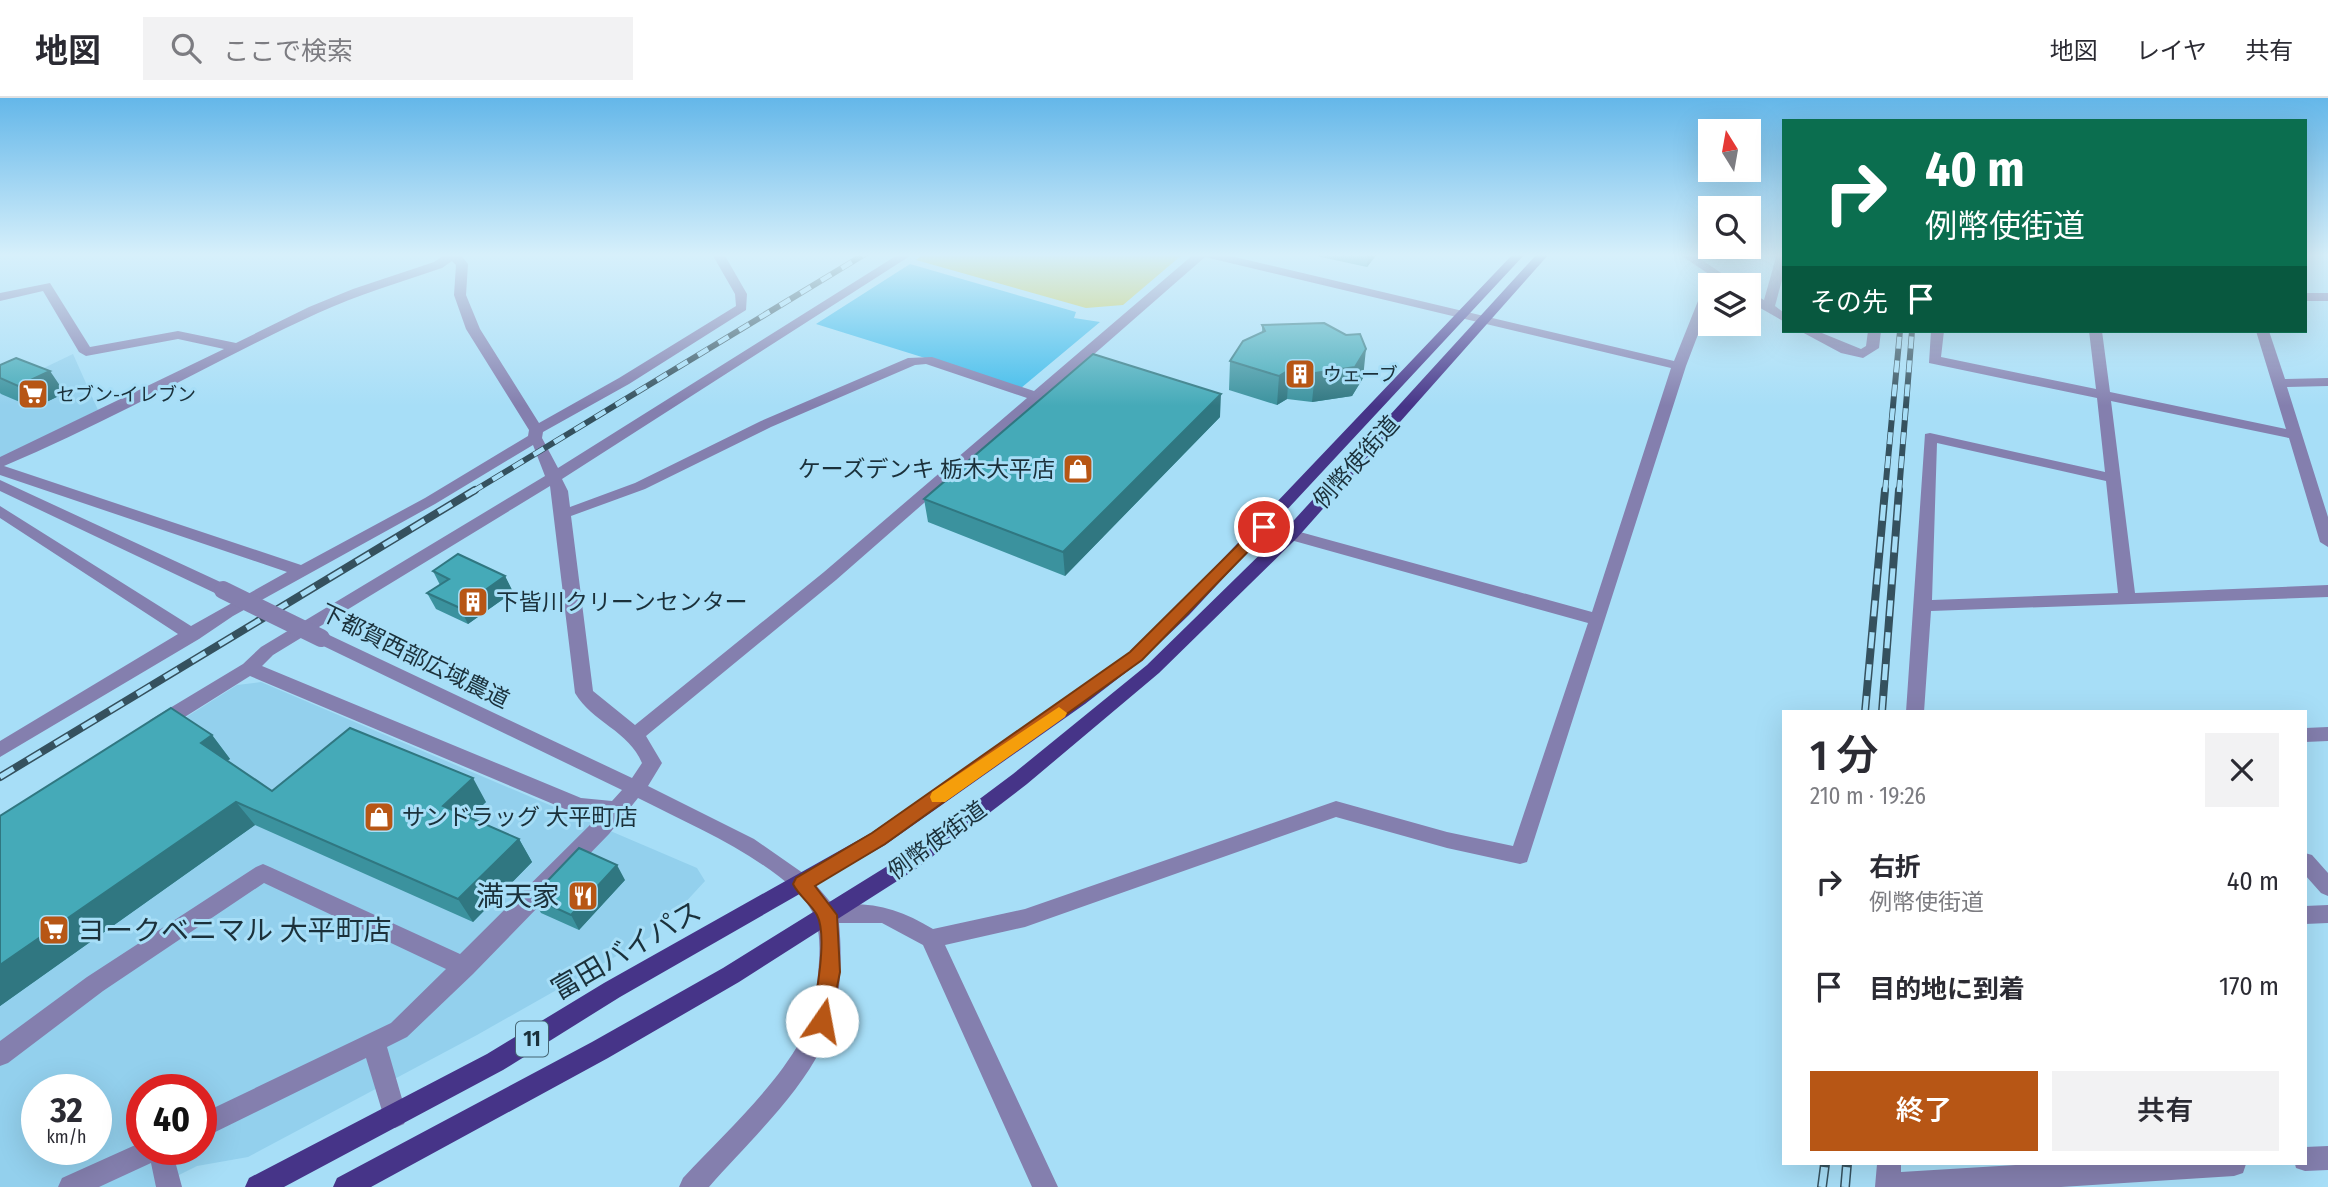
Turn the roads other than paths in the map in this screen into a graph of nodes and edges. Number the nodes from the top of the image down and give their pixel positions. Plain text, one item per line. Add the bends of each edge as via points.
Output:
1 (57, 305) edge
2 (326, 305) edge
3 (464, 305) edge
4 (742, 305) edge
5 (826, 305) edge
6 (1142, 305) edge
7 (1420, 305) edge
8 (1472, 305) edge
9 (1498, 305) edge
10 (1762, 305) edge
11 (1769, 305) edge
12 (1768, 309) junction
13 (1463, 315) junction
14 (1698, 316) edge
15 (1782, 316) edge
16 (1484, 320) junction
17 (1811, 333) edge
18 (1874, 333) edge
19 (1937, 333) edge
20 (2096, 333) edge
21 (2264, 333) edge
22 (241, 348) junction
23 (1679, 366) junction
24 (2328, 382) edge
25 (2279, 383) junction
26 (2104, 395) junction
27 (1035, 396) junction
28 (536, 434) junction
29 (2295, 435) junction
30 (0, 463) edge
31 (0, 470) edge
32 (551, 477) junction
33 (2113, 478) junction
34 (0, 485) edge
35 (0, 511) edge
36 (562, 514) junction
37 (1264, 527) junction
38 (1291, 534) junction
39 (2328, 542) edge
40 (299, 570) junction
41 (2328, 591) edge
42 (2127, 598) junction
43 (1923, 606) junction
44 (1598, 620) junction
45 (193, 635) junction
46 (248, 668) junction
47 (1914, 710) edge
48 (2307, 734) edge
49 (2328, 734) edge
50 (142, 735) edge
51 (634, 736) junction
52 (0, 750) edge
53 (638, 789) junction
54 (614, 809) junction
55 (2307, 863) edge
56 (803, 884) junction
57 (2328, 887) edge
58 (2328, 914) edge
59 (828, 915) junction
60 (2307, 915) edge
61 (931, 939) junction
62 (464, 967) junction
63 (374, 1043) junction
64 (0, 1055) edge
65 (395, 1116) junction
66 (217, 1119) edge
67 (2328, 1158) edge
68 (2307, 1159) edge
69 (126, 1162) edge
70 (164, 1165) edge
71 (2211, 1165) edge
72 (1888, 1179) edge
73 (71, 1187) edge
74 (169, 1187) edge
75 (258, 1187) edge
76 (346, 1187) edge
77 (692, 1187) edge
78 (1045, 1187) edge

1 - 22 street via 86,352 178,335
2 - 22 street
3 - 28 street via 473,329
4 - 28 street
5 - 32 street
6 - 27 street
7 - 13 street
8 - 13 main road, 例幣使街道 / 11
9 - 16 main road, 例幣使街道 / 11
10 - 12 street
11 - 12 street
12 - 15 street
13 - 16 street
13 - 37 main road, 例幣使街道 / 11
14 - 23 street
16 - 23 street
16 - 38 main road, 例幣使街道 / 11
17 - 18 street via 1863,354 1872,348
19 - 26 street via 1934,360
20 - 26 street
21 - 25 street
22 - 30 street
23 - 44 street
24 - 25 street
25 - 29 street
26 - 29 street
26 - 33 street
27 - 36 street via 927,360 913,361 666,473
27 - 51 street via 830,576
28 - 32 street via 552,461
28 - 40 street via 418,507
29 - 39 street
31 - 40 street
32 - 36 street via 561,491
32 - 46 street via 267,651
33 - 42 street
33 - 43 street via 1930,437
34 - 53 street, 下都賀西部広域農道, bridge
35 - 45 street
36 - 51 street via 584,692
37 - 38 street
37 - 56 main road, 例幣使街道 / 11 via 1136,656 878,839
38 - 44 street
38 - 59 main road, 例幣使街道 / 11 via 1153,669 1020,779 909,863
40 - 45 street
41 - 42 street
42 - 43 street
43 - 47 street
44 - 61 street via 1520,856 1336,809 1025,918
45 - 52 street
46 - 50 street
46 - 54 street via 579,806
48 - 49 street
51 - 53 street via 648,748 652,763
53 - 54 street
53 - 56 street, 下都賀西部広域農道 via 747,845
54 - 62 street via 602,828
55 - 57 street
56 - 59 street
56 - 65 main road, 富田バイパス / 11
58 - 60 street
59 - 61 street via 867,909 898,918
59 - 76 main road, 11 via 600,1050
59 - 77 street via 828,994 812,1044 774,1096
61 - 78 street
62 - 63 street via 398,1030
62 - 64 street via 263,873 95,984
63 - 65 street
63 - 66 street
65 - 75 main road, 富田バイパス / 11
67 - 68 street
69 - 73 street
70 - 74 street
71 - 72 street

